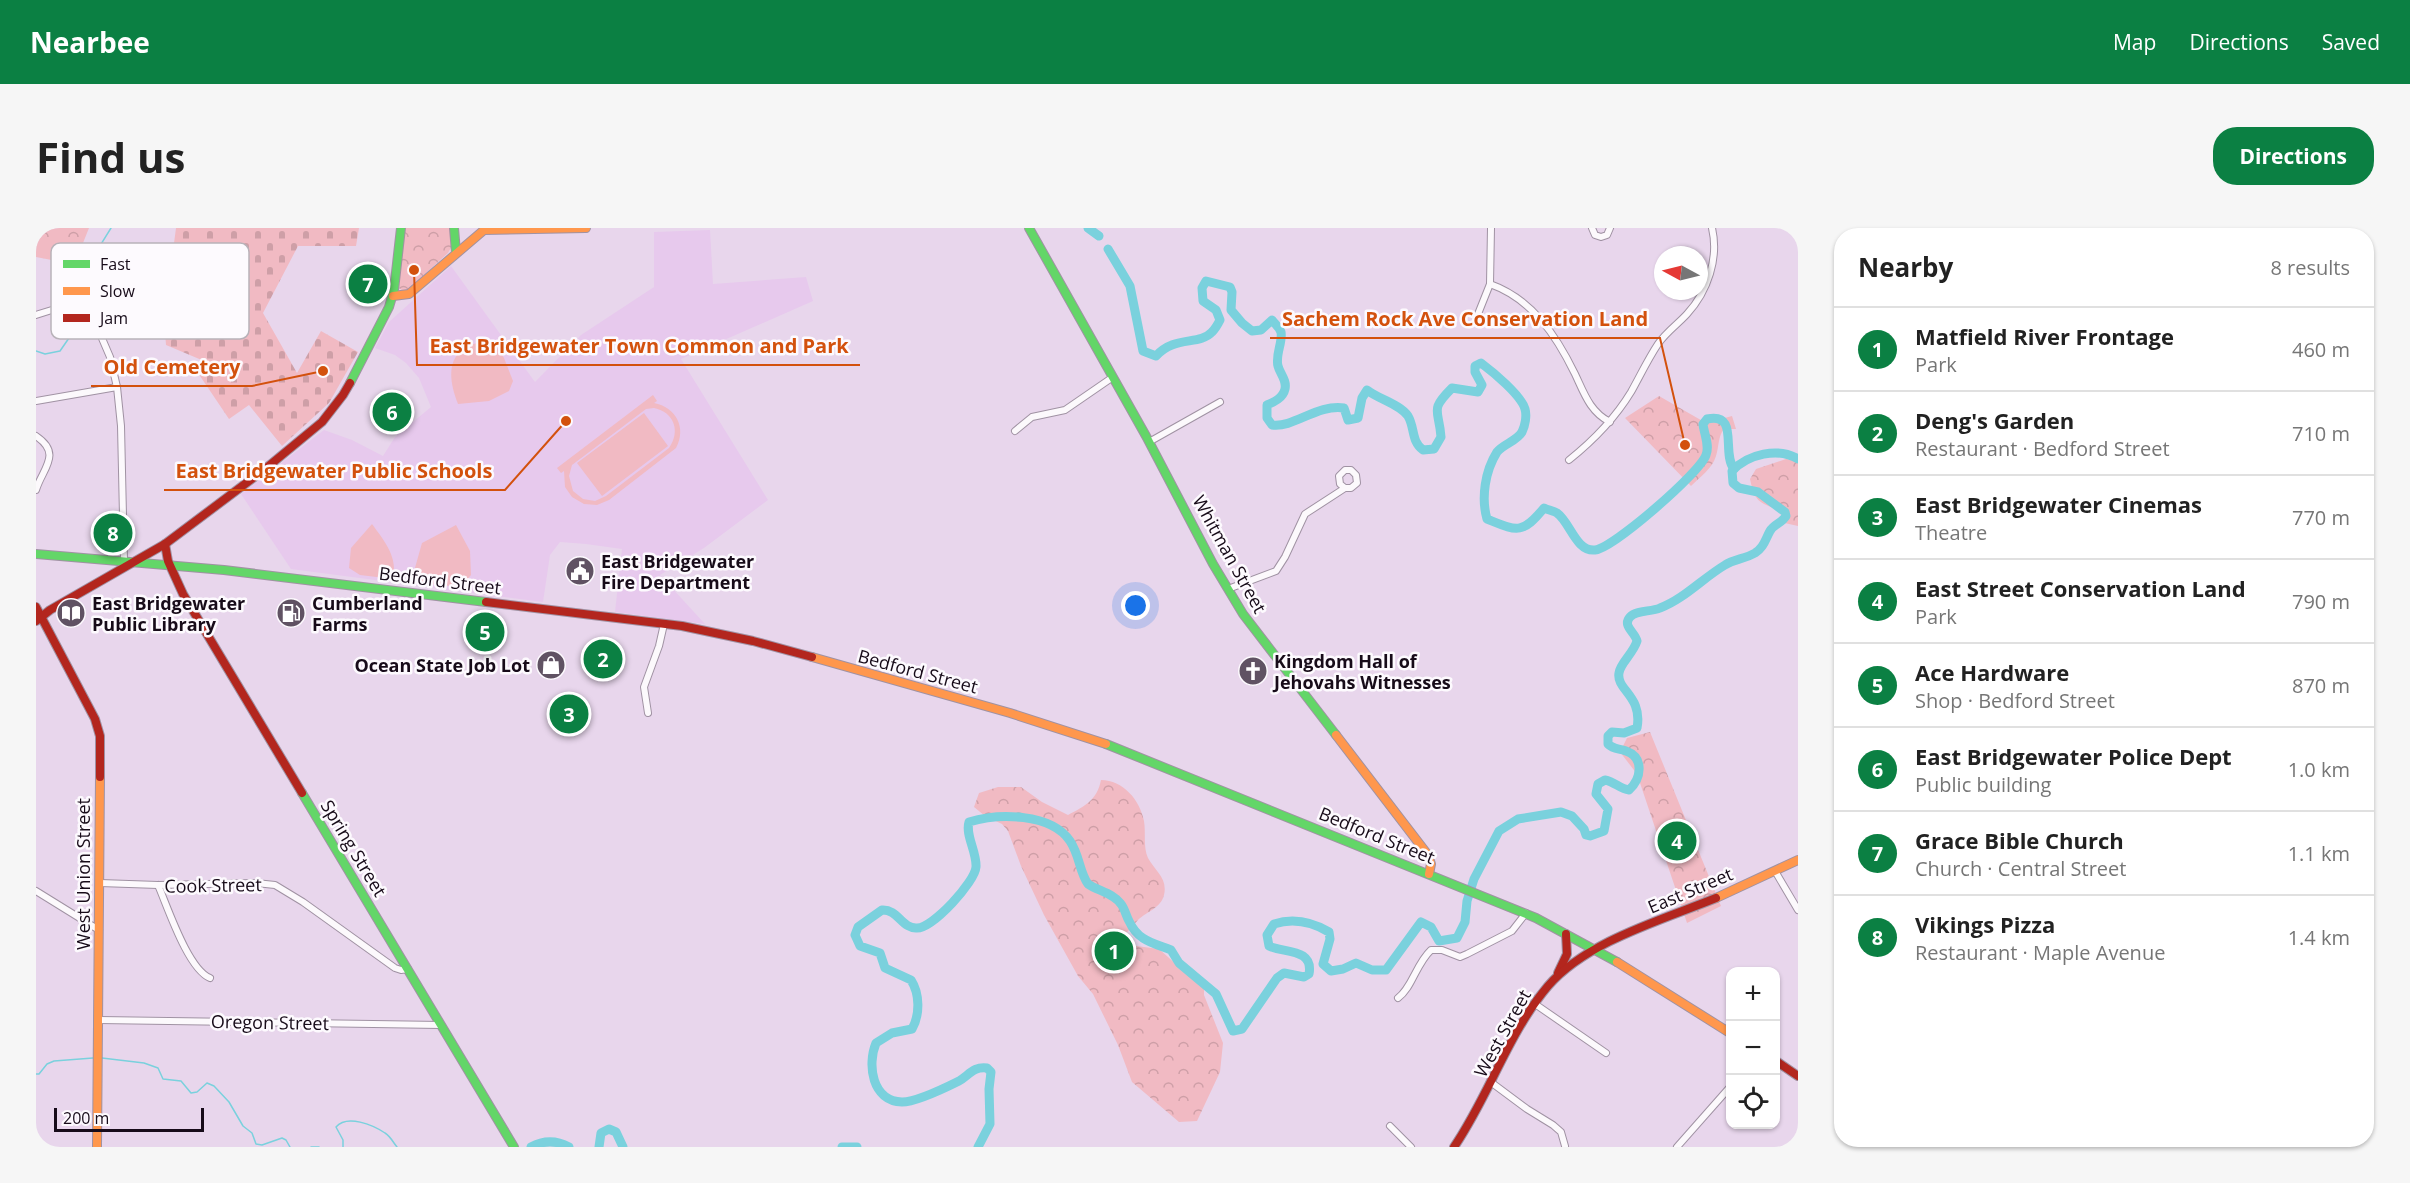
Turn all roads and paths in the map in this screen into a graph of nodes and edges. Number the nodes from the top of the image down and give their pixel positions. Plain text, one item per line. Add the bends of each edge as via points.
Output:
1 (401, 228) edge
2 (454, 228) edge
3 (586, 228) edge
4 (1029, 228) edge
5 (1491, 228) edge
6 (1592, 228) edge
7 (1610, 228) edge
8 (1712, 228) edge
9 (482, 229) edge
10 (456, 252) junction
11 (1490, 284) junction
12 (393, 297) junction
13 (51, 310) edge
14 (1478, 314) dead end
15 (36, 315) edge
16 (102, 339) edge
17 (1113, 377) junction
18 (117, 387) junction
19 (36, 401) edge
20 (1220, 402) dead end
21 (1610, 422) junction
22 (1015, 431) dead end
23 (36, 436) edge
24 (1149, 442) junction
25 (1569, 460) dead end
26 (37, 483) edge
27 (1345, 488) dead end
28 (36, 490) edge
29 (165, 544) junction
30 (36, 554) edge
31 (124, 561) junction
32 (137, 562) junction
33 (169, 564) junction
34 (1228, 589) junction
35 (36, 607) edge
36 (39, 618) edge
37 (664, 624) junction
38 (648, 713) dead end
39 (1798, 860) edge
40 (1775, 871) junction
41 (1429, 874) junction
42 (100, 883) junction
43 (158, 885) junction
44 (36, 891) edge
45 (1798, 910) edge
46 (1526, 913) junction
47 (99, 930) junction
48 (1566, 934) junction
49 (1595, 951) junction
50 (408, 969) junction
51 (210, 978) dead end
52 (1551, 983) junction
53 (1398, 998) dead end
54 (1535, 1004) junction
55 (99, 1020) junction
56 (441, 1025) junction
57 (1726, 1030) edge
58 (1606, 1053) dead end
59 (1780, 1064) edge
60 (1798, 1076) edge
61 (1492, 1083) junction
62 (1726, 1093) edge
63 (1390, 1125) dead end
64 (1565, 1146) edge
65 (97, 1147) edge
66 (514, 1147) edge
67 (1412, 1147) edge
68 (1454, 1147) edge
69 (1677, 1147) edge

1 - 12 main road
2 - 10 main road
3 - 9 main road
4 - 17 main road, Whitman Street
5 - 11 street
6 - 7 street via 1601,237
8 - 21 street via 1714,255 1703,291 1690,311 1656,346
9 - 10 main road
10 - 12 main road via 410,294
11 - 14 street
11 - 21 street via 1508,292 1539,317 1555,337 1593,411
12 - 29 main road via 343,395 326,417 265,469
13 - 15 street
16 - 18 street
17 - 22 street via 1065,410 1032,417
17 - 24 main road, Whitman Street
18 - 19 street
18 - 31 street
20 - 24 street
21 - 25 street
23 - 26 street via 45,443 49,456 47,468
24 - 34 main road, Whitman Street
26 - 28 street
27 - 34 street via 1305,514 1276,571
29 - 32 main road
29 - 33 main road, Spring Street
30 - 31 main road, Bedford Street
31 - 32 main road, Bedford Street
32 - 33 main road, Bedford Street
32 - 36 main road
33 - 37 main road, Bedford Street
33 - 50 main road, Spring Street via 186,600
34 - 41 main road, Whitman Street via 1270,650 1428,855
35 - 36 main road, West Union Street
36 - 42 main road, West Union Street via 99,730
37 - 38 street via 644,687
37 - 41 main road, Bedford Street via 753,641 1067,730
39 - 40 main road, East Street
40 - 45 street
40 - 49 main road, East Street
41 - 46 main road, Bedford Street
42 - 43 street, Cook Street
42 - 47 main road, West Union Street
43 - 50 street, Cook Street via 275,885 395,968
43 - 51 street via 189,955
44 - 47 street
46 - 48 main road, Bedford Street
46 - 53 street via 1512,931 1481,949 1460,957 1431,950 1419,964 1406,993
47 - 55 main road, West Union Street
48 - 49 main road, Bedford Street
48 - 52 main road via 1567,958
49 - 52 main road, West Street
49 - 57 main road, Bedford Street
50 - 56 main road, Spring Street
52 - 54 main road, West Street
54 - 58 street
54 - 61 main road, West Street
55 - 56 street, Oregon Street
55 - 65 main road, West Union Street
56 - 66 main road, Spring Street
59 - 60 main road
61 - 64 street via 1553,1125 1561,1132
61 - 68 main road, West Street
62 - 69 street
63 - 67 street

